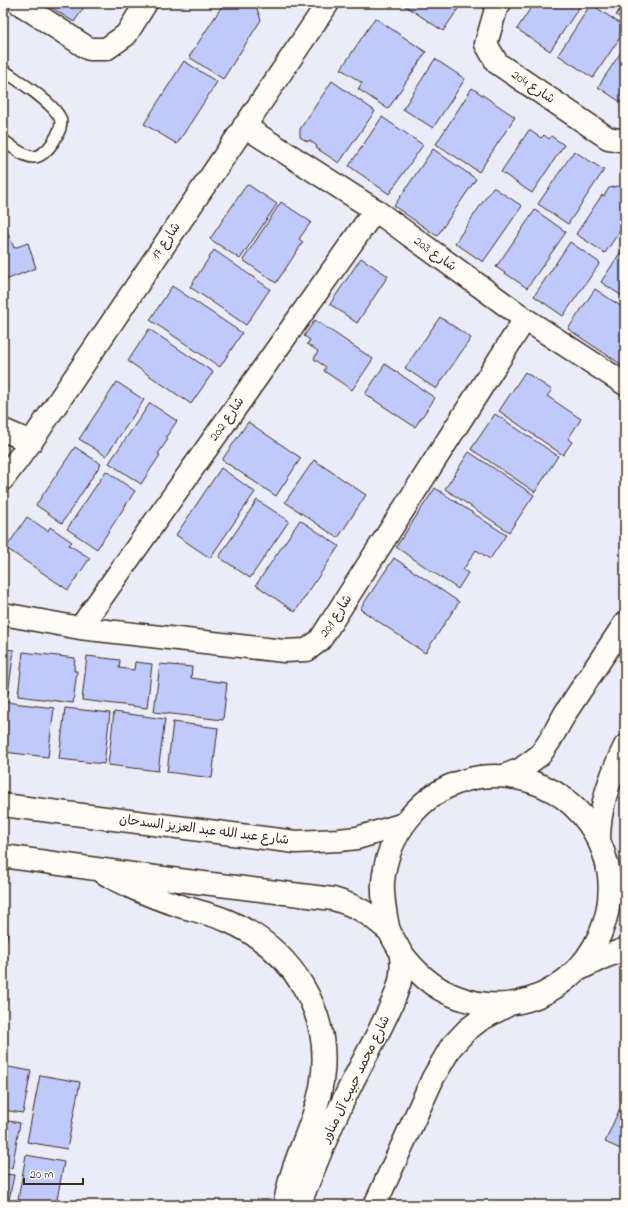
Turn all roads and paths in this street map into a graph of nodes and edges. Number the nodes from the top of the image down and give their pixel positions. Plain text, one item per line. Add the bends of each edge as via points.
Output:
1 (19, 3) edge
2 (146, 3) edge
3 (328, 3) edge
4 (500, 3) edge
5 (3, 70) edge
6 (244, 126) junction
7 (3, 140) edge
8 (625, 141) edge
9 (375, 210) junction
10 (525, 319) junction
11 (625, 384) edge
12 (3, 430) edge
13 (30, 442) junction
14 (3, 479) edge
15 (3, 614) edge
16 (625, 623) edge
17 (80, 628) junction
18 (625, 746) edge
19 (504, 776) junction
20 (3, 805) edge
21 (404, 824) junction
22 (602, 848) junction
23 (3, 856) edge
24 (97, 869) junction
25 (625, 869) edge
26 (389, 931) junction
27 (625, 950) edge
28 (400, 951) junction
29 (576, 971) junction
30 (513, 1003) junction
31 (285, 1205) edge
32 (299, 1205) edge
33 (375, 1205) edge

1 - 2 street via 89,49 106,49 126,35
3 - 6 street, شارع 17
4 - 8 street, شارع 204 via 486,44 497,63 608,138
5 - 7 lane via 44,99 60,118 60,130 49,147 33,157
6 - 9 street, شارع 203
6 - 13 street, شارع 17
9 - 10 street, شارع 203
9 - 17 street, شارع 202
10 - 11 street, شارع 203
10 - 17 street, شارع 201 via 320,640 307,650 284,651
12 - 13 street
13 - 14 street, شارع 17
15 - 17 street, شارع 201
16 - 19 street via 540,755 521,769
18 - 22 street via 603,804 600,819
19 - 21 street via 466,780 448,787 417,809
19 - 22 street via 534,783 561,797 588,822
20 - 21 street, شارع عبد الله عبد العزيز السدحان via 296,842 357,838
21 - 26 street via 392,846 383,883 384,909
22 - 25 street
22 - 29 street via 610,896 606,917 600,937
23 - 24 street
24 - 26 street via 333,899 354,905 370,914
24 - 31 street via 117,881 159,899 211,914 242,928 281,957 308,993 320,1027 324,1067 319,1103 291,1177
26 - 28 street
27 - 29 street
28 - 30 street via 424,979 457,997 475,1002
28 - 32 street, شارع محمد حبيب آل مناور via 400,984 393,1004 344,1099
29 - 30 street via 540,995
30 - 33 street via 480,1020 451,1047 433,1078

